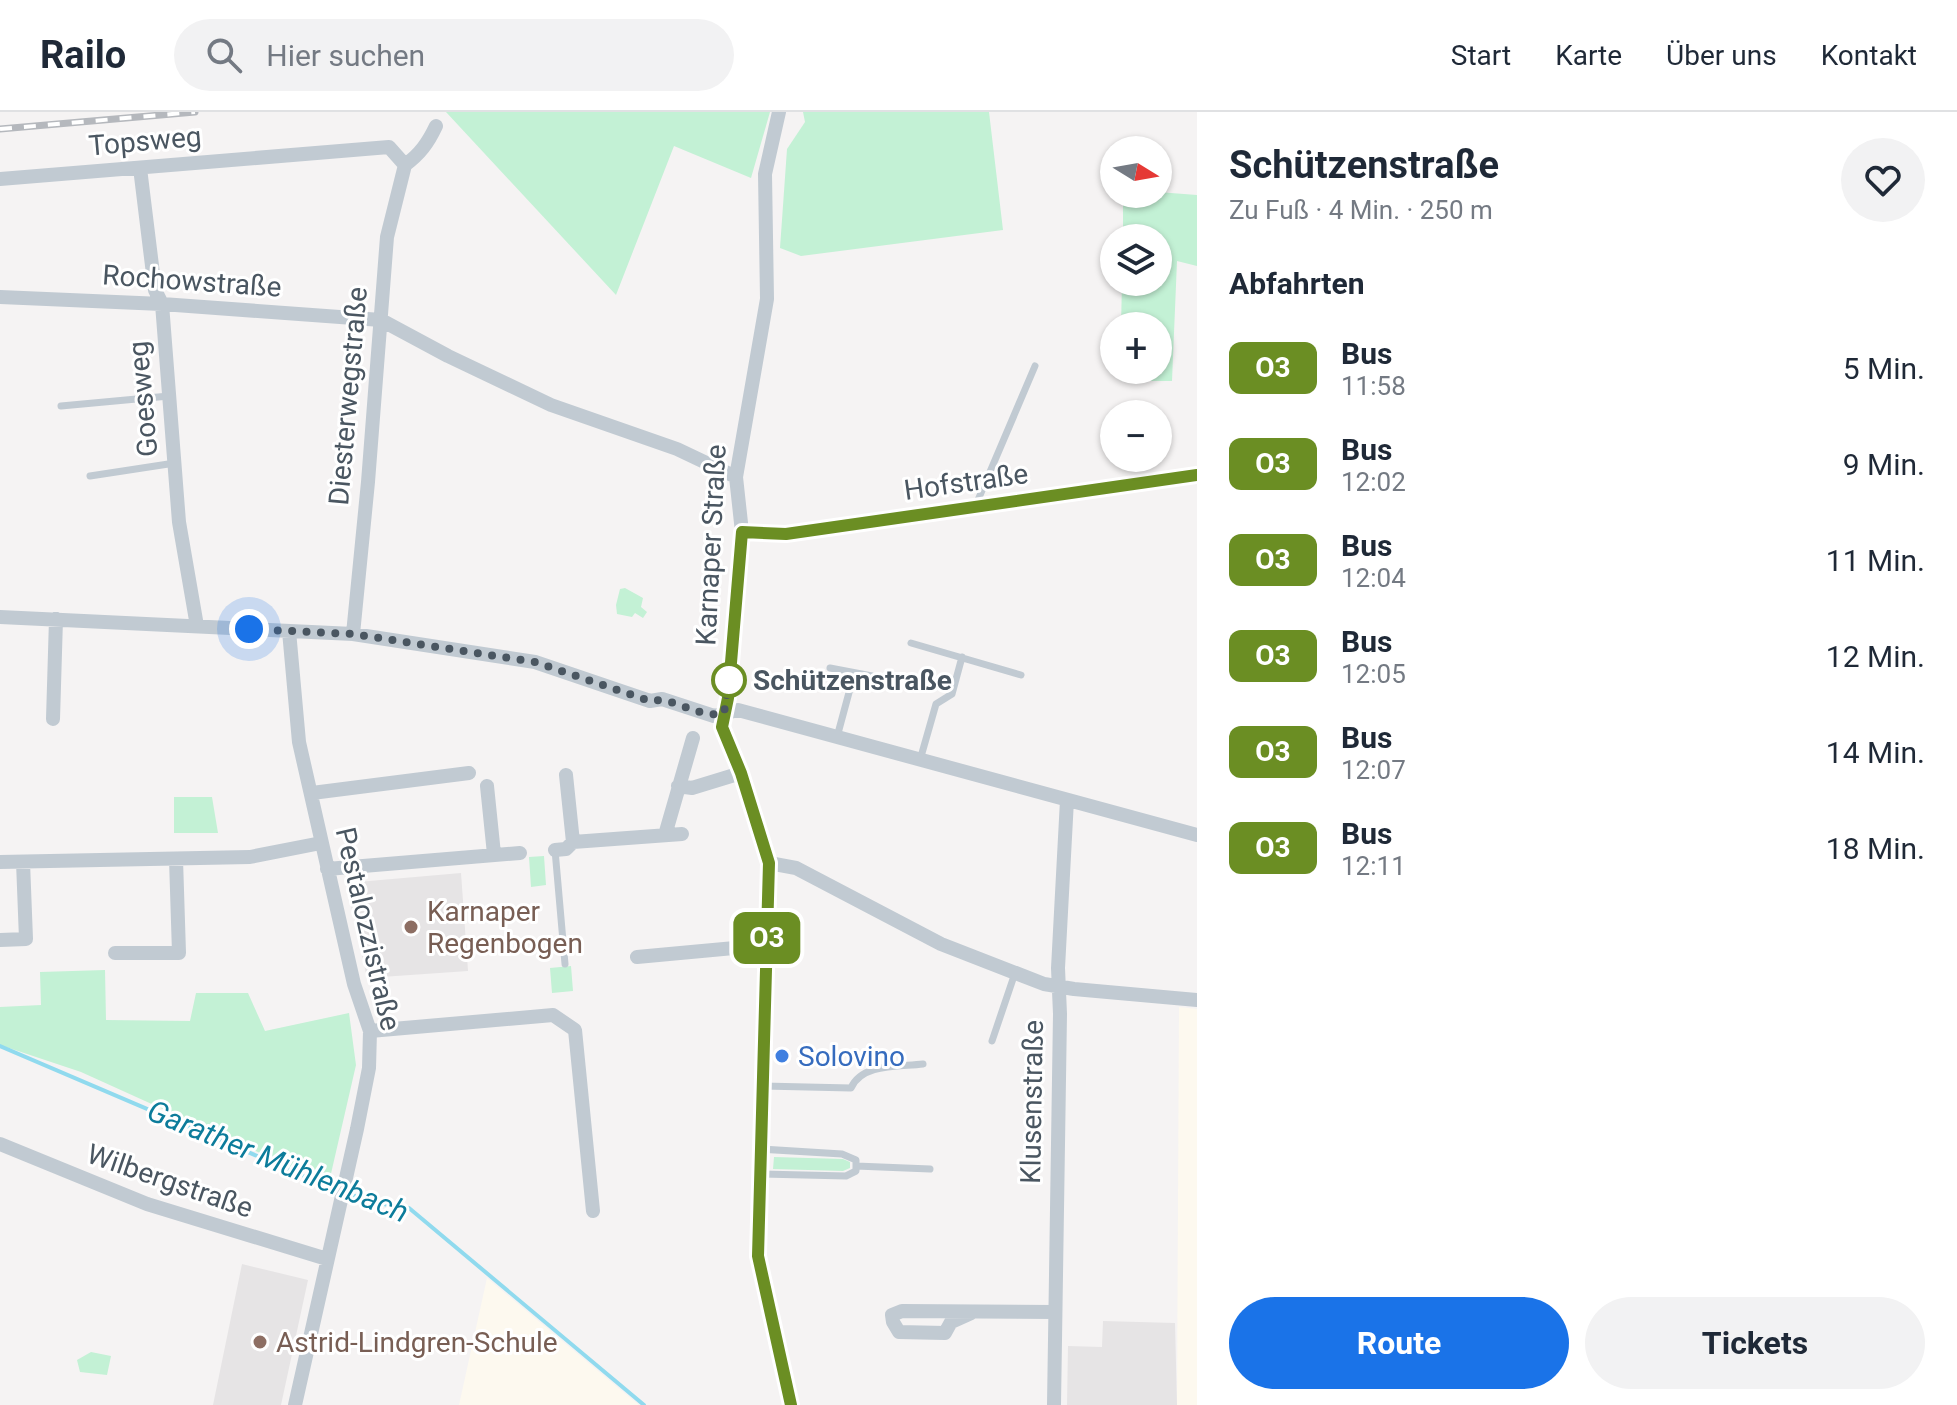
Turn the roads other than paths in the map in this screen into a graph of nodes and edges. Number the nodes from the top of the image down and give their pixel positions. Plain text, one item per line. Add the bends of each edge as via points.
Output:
1 (779, 112) edge
2 (436, 126) dead end
3 (405, 165) junction
4 (140, 168) junction
5 (0, 179) edge
6 (0, 297) edge
7 (162, 304) junction
8 (381, 320) junction
9 (1035, 366) dead end
10 (169, 396) junction
11 (61, 406) dead end
12 (175, 463) junction
13 (1197, 475) edge
14 (90, 476) dead end
15 (736, 477) junction
16 (975, 507) junction
17 (742, 532) junction
18 (0, 617) edge
19 (56, 619) junction
20 (197, 626) junction
21 (289, 631) junction
22 (353, 634) junction
23 (911, 643) dead end
24 (962, 657) junction
25 (830, 668) dead end
26 (854, 674) junction
27 (1021, 675) dead end
28 (872, 676) dead end
29 (724, 713) junction
30 (53, 719) dead end
31 (837, 737) junction
32 (693, 738) dead end
33 (920, 760) junction
34 (469, 773) dead end
35 (741, 773) junction
36 (566, 775) dead end
37 (487, 786) dead end
38 (678, 786) junction
39 (312, 793) junction
40 (1067, 800) junction
41 (682, 834) dead end
42 (665, 835) junction
43 (1197, 835) edge
44 (573, 842) junction
45 (321, 843) junction
46 (555, 850) joint
47 (520, 853) dead end
48 (494, 854) junction
49 (176, 859) junction
50 (0, 862) edge
51 (23, 862) junction
52 (769, 863) junction
53 (327, 869) junction
54 (0, 940) edge
55 (766, 945) junction
56 (115, 953) dead end
57 (637, 957) dead end
58 (565, 964) dead end
59 (1015, 973) junction
60 (1058, 987) junction
61 (1197, 1000) edge
62 (370, 1031) junction
63 (992, 1041) dead end
64 (923, 1064) dead end
65 (763, 1086) junction
66 (0, 1144) edge
67 (760, 1149) junction
68 (856, 1166) junction
69 (930, 1169) dead end
70 (759, 1174) junction
71 (593, 1211) dead end
72 (327, 1259) junction
73 (1054, 1312) junction
74 (971, 1313) junction
75 (295, 1405) edge
76 (791, 1405) edge
77 (1054, 1405) edge

1 - 15 street, Karnaper Straße via 765,174 767,299
2 - 3 street, Diesterwegstraße via 428,143
3 - 4 street, Topsweg via 389,147
3 - 8 street, Diesterwegstraße via 387,237
4 - 5 street, Topsweg
4 - 7 street, Goesweg via 155,290
6 - 7 street, Rochowstraße
7 - 8 street, Rochowstraße
7 - 10 street, Goesweg
8 - 15 street via 551,405 677,449
8 - 22 street, Diesterwegstraße
9 - 16 lane
10 - 11 lane
10 - 12 street, Goesweg
12 - 14 lane
12 - 20 street, Goesweg
13 - 16 street, Hofstraße
15 - 17 street, Karnaper Straße
16 - 17 street, Hofstraße via 786,534
17 - 29 street, Karnaper Straße
18 - 19 street
19 - 20 street
19 - 30 street
20 - 21 street
21 - 22 street
21 - 39 street, Pestalozzistraße via 299,742
22 - 29 street via 535,662 650,701 662,699 714,716
23 - 24 lane
24 - 27 lane
24 - 33 lane via 952,694 936,704
25 - 26 lane
26 - 28 lane
26 - 31 lane
29 - 31 street via 738,710
29 - 35 street, Karnaper Straße via 722,727
31 - 33 street
32 - 38 street
33 - 40 street
34 - 39 street, Pestalozzistraße
35 - 38 street via 692,788
35 - 52 street, Karnaper Straße
36 - 44 street
37 - 48 street
38 - 42 street
39 - 45 street, Pestalozzistraße
40 - 43 street
40 - 60 street, Klusenstraße
41 - 42 street
42 - 44 street
44 - 46 street
45 - 49 street via 250,857
45 - 53 street, Pestalozzistraße
46 - 58 lane
47 - 48 street
48 - 53 street
49 - 51 street
49 - 56 street via 179,953
50 - 51 street
51 - 54 street via 26,939
52 - 55 street, Karnaper Straße
52 - 59 street via 796,868 941,944
53 - 62 street, Pestalozzistraße
55 - 57 street
55 - 65 street, Karnaper Straße
59 - 60 street
59 - 63 lane
60 - 61 street
60 - 73 street, Klusenstraße
62 - 71 street via 553,1015 575,1030
62 - 72 street, Pestalozzistraße via 369,1068
64 - 65 lane via 864,1071 851,1088
65 - 67 street, Karnaper Straße
66 - 72 street, Wilbergstraße via 147,1204
67 - 68 lane via 842,1154 856,1160
67 - 70 street, Karnaper Straße
68 - 69 lane
68 - 70 lane via 846,1176
70 - 76 street, Karnaper Straße via 758,1256
72 - 75 street, Pestalozzistraße
73 - 74 street
73 - 77 street, Klusenstraße
74 - 74 street via 902,1311 892,1315 899,1332 945,1333 951,1322

